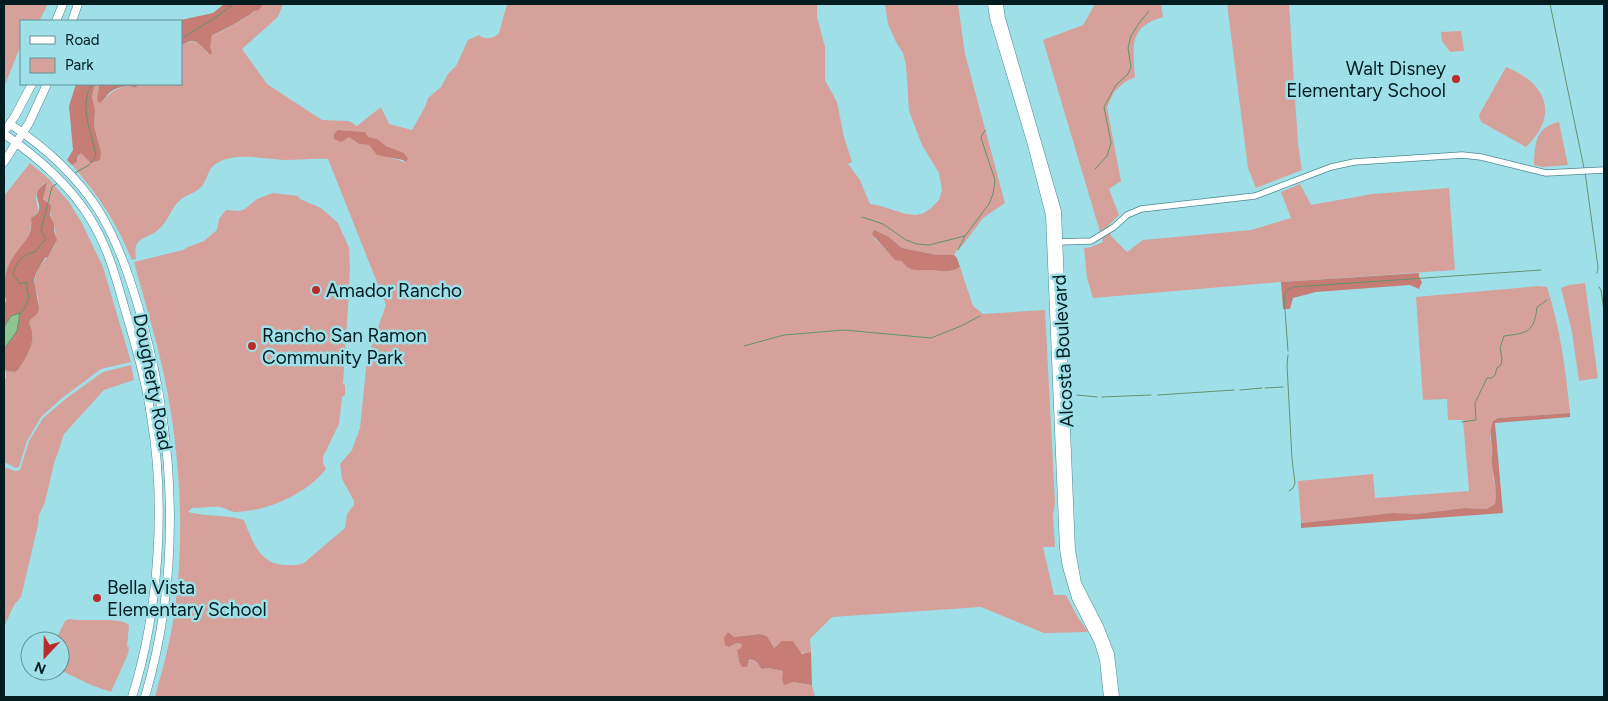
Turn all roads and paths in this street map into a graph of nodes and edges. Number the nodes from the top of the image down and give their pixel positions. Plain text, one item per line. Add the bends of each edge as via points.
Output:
1 (64, 4) edge
2 (78, 4) edge
3 (992, 4) edge
4 (999, 4) edge
5 (56, 20) edge
6 (72, 20) edge
7 (31, 85) edge
8 (47, 85) edge
9 (10, 124) junction
10 (4, 133) edge
11 (23, 133) junction
12 (17, 143) junction
13 (4, 162) edge
14 (1604, 170) edge
15 (1058, 242) junction
16 (1109, 671) junction
17 (132, 697) edge
18 (145, 697) edge
19 (1108, 697) edge
20 (1115, 697) edge

1 - 5 main road
2 - 6 main road
3 - 16 main road, Alcosta Boulevard via 1050,215 1067,567 1076,598
4 - 15 main road, Alcosta Boulevard via 1057,211
7 - 9 main road, Dougherty Road
8 - 11 main road
9 - 10 main road, Dougherty Road
9 - 11 main road, Dougherty Road
10 - 12 main road, Dougherty Road
11 - 12 main road
11 - 18 main road, Dougherty Road via 72,175 98,209 118,247 134,292 156,378 165,425 170,482 169,536 166,597
12 - 13 main road
12 - 17 main road, Dougherty Road via 70,191 98,232 114,268 151,414 158,521 155,581
14 - 15 street via 1541,172 1462,155 1354,162 1331,167 1255,196 1141,208 1091,241
15 - 16 main road, Alcosta Boulevard via 1071,550 1077,583 1106,640
16 - 19 main road, Alcosta Boulevard
16 - 20 main road, Alcosta Boulevard

